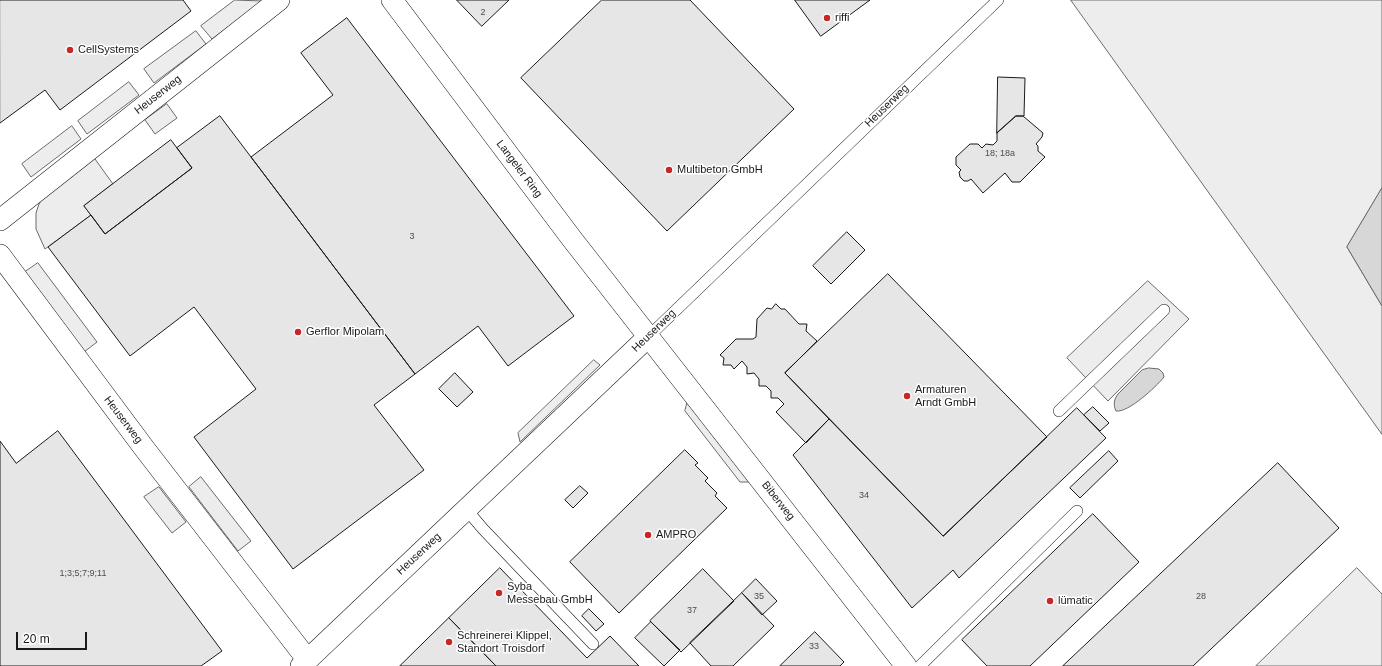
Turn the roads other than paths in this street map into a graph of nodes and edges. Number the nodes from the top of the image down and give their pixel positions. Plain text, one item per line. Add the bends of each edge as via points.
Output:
1 (279, 0) edge
2 (392, 0) edge
3 (998, 0) edge
4 (0, 220) edge
5 (0, 255) edge
6 (1164, 310) dead end
7 (648, 337) junction
8 (1059, 411) dead end
9 (466, 509) junction
10 (1077, 511) dead end
11 (593, 644) dead end
12 (304, 663) edge
13 (906, 666) edge
14 (920, 666) edge

1 - 4 street, Heuserweg
2 - 7 street, Langeler Ring
3 - 7 lane, Heuserweg
5 - 12 street, Heuserweg
6 - 8 lane
7 - 9 street, Heuserweg
7 - 13 street, Biberweg
9 - 11 lane
9 - 12 street, Heuserweg
10 - 14 lane

